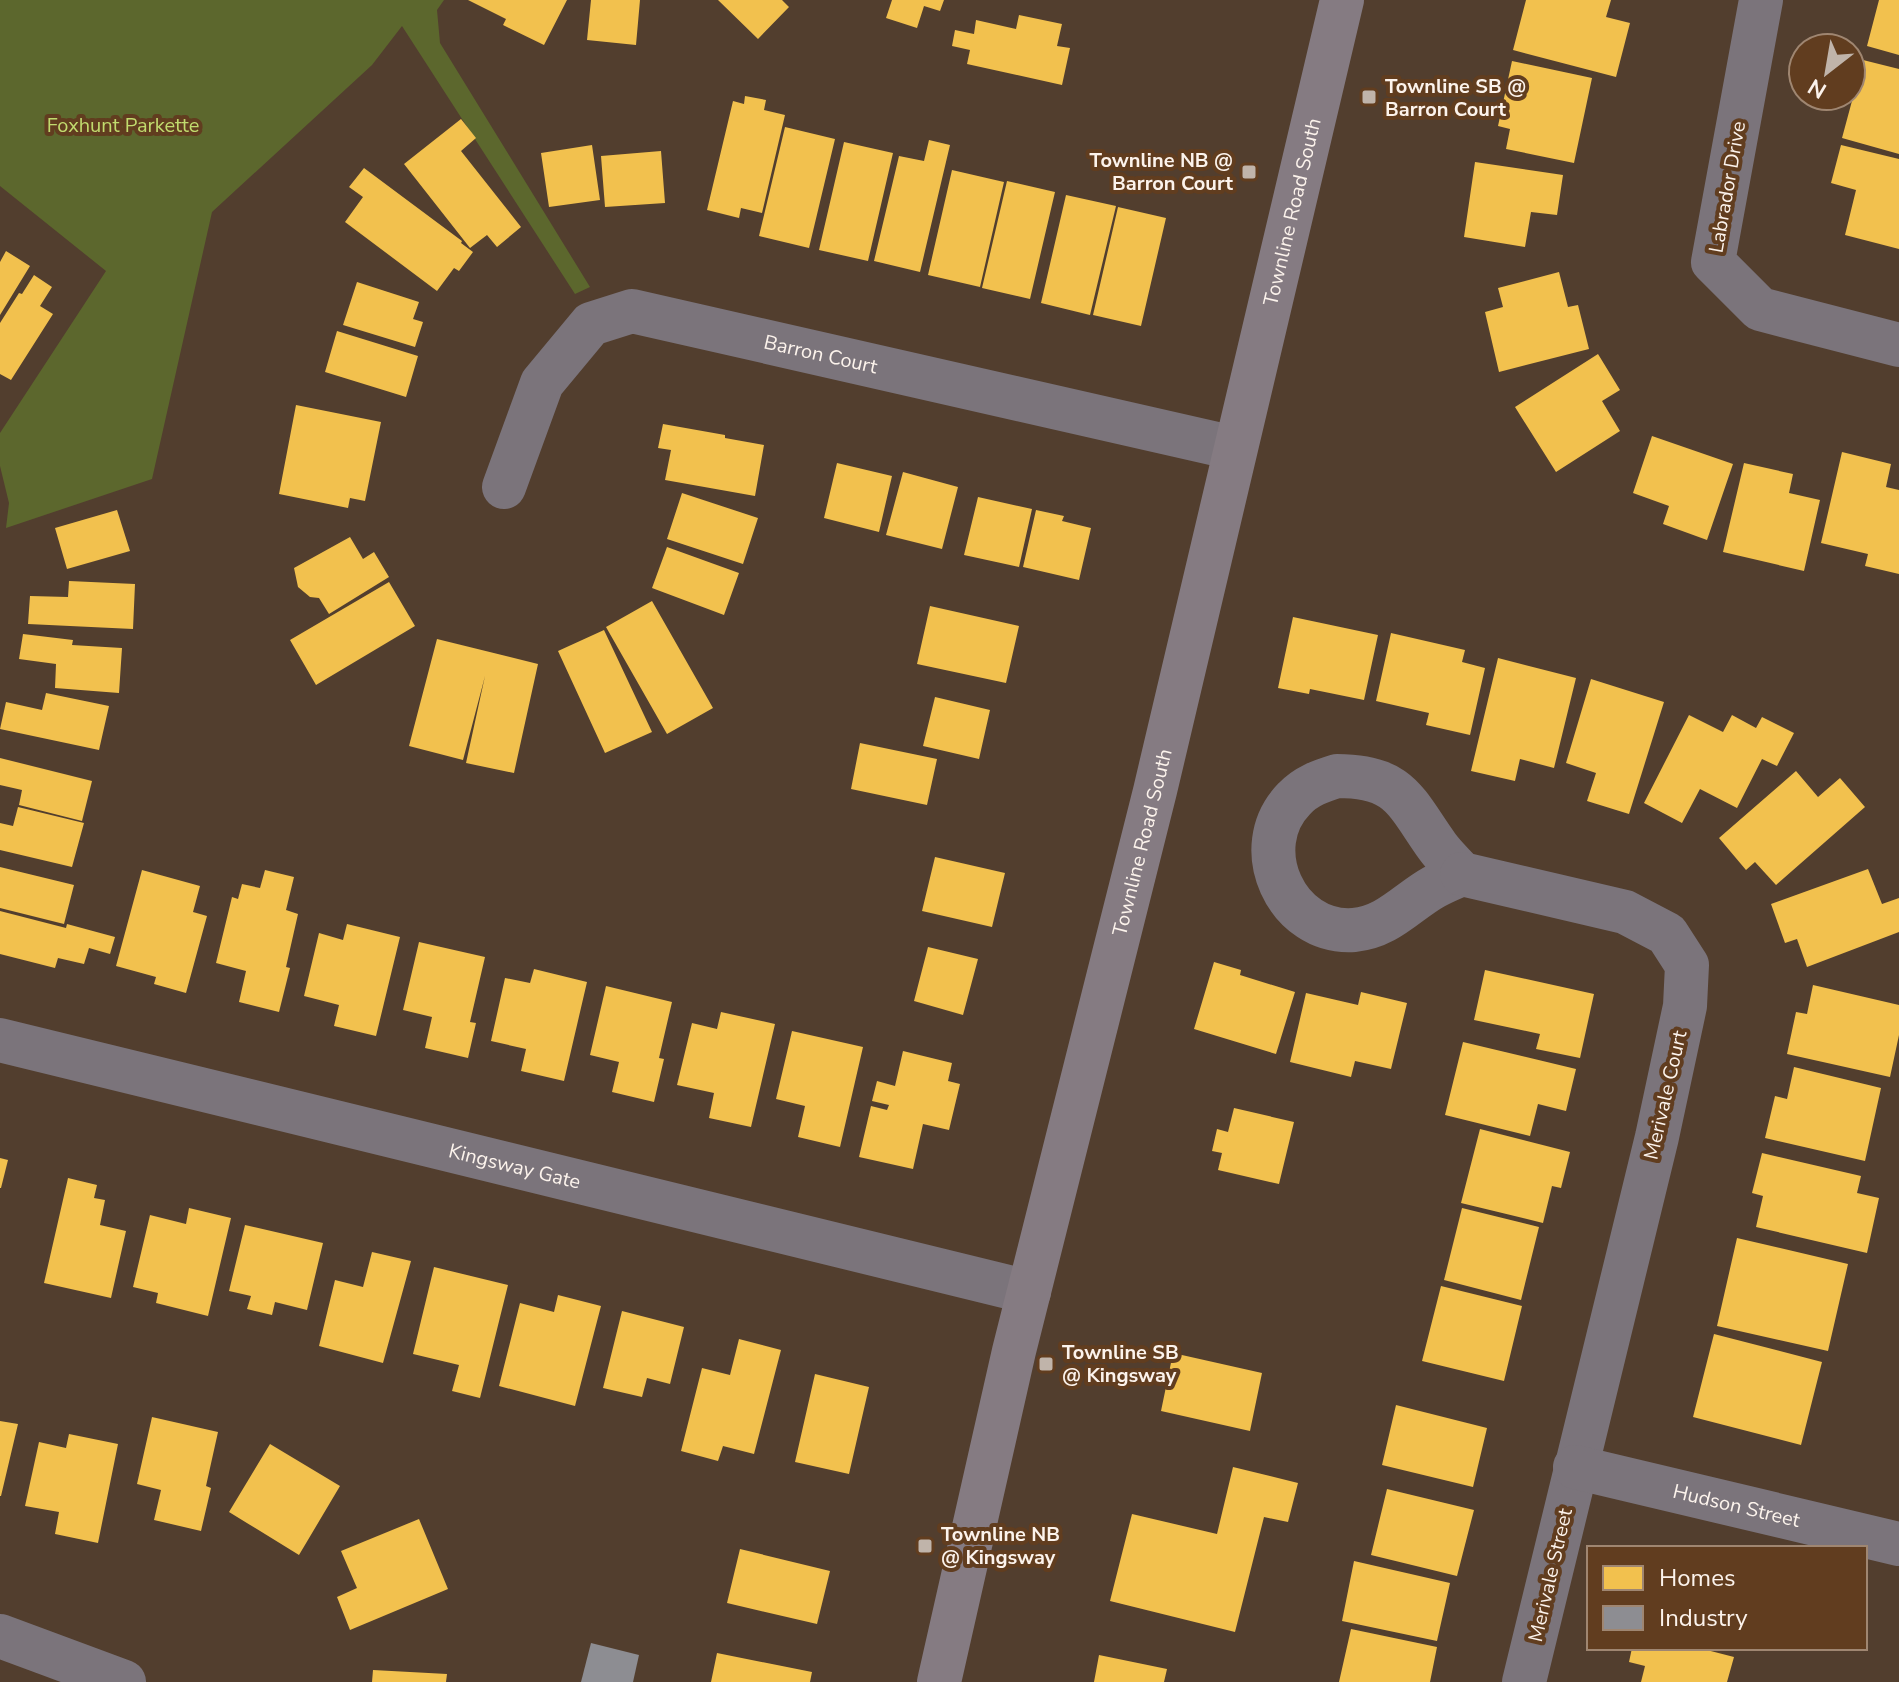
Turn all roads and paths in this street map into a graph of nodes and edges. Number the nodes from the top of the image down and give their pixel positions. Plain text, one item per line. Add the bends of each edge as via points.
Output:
1 (1342, 0) edge
2 (1761, 0) edge
3 (1899, 345) edge
4 (1234, 448) junction
5 (504, 487) dead end
6 (1462, 874) dead end
7 (0, 1040) edge
8 (1029, 1292) junction
9 (1575, 1467) junction
10 (1899, 1544) edge
11 (0, 1636) edge
12 (124, 1682) edge
13 (939, 1682) edge
14 (1524, 1682) edge

1 - 4 main road, Townline Road South
2 - 3 street, Labrador Drive via 1713,262 1760,309
4 - 5 street, Barron Court via 632,311 591,324 542,383
4 - 8 main road, Townline Road South via 1155,791
6 - 9 street, Merivale Court via 1625,912 1667,934 1687,965 1685,1006 1657,1137
7 - 8 street, Kingsway Gate
8 - 13 main road, Townline Road South
9 - 10 street, Hudson Street
9 - 14 street, Merivale Street
11 - 12 street

